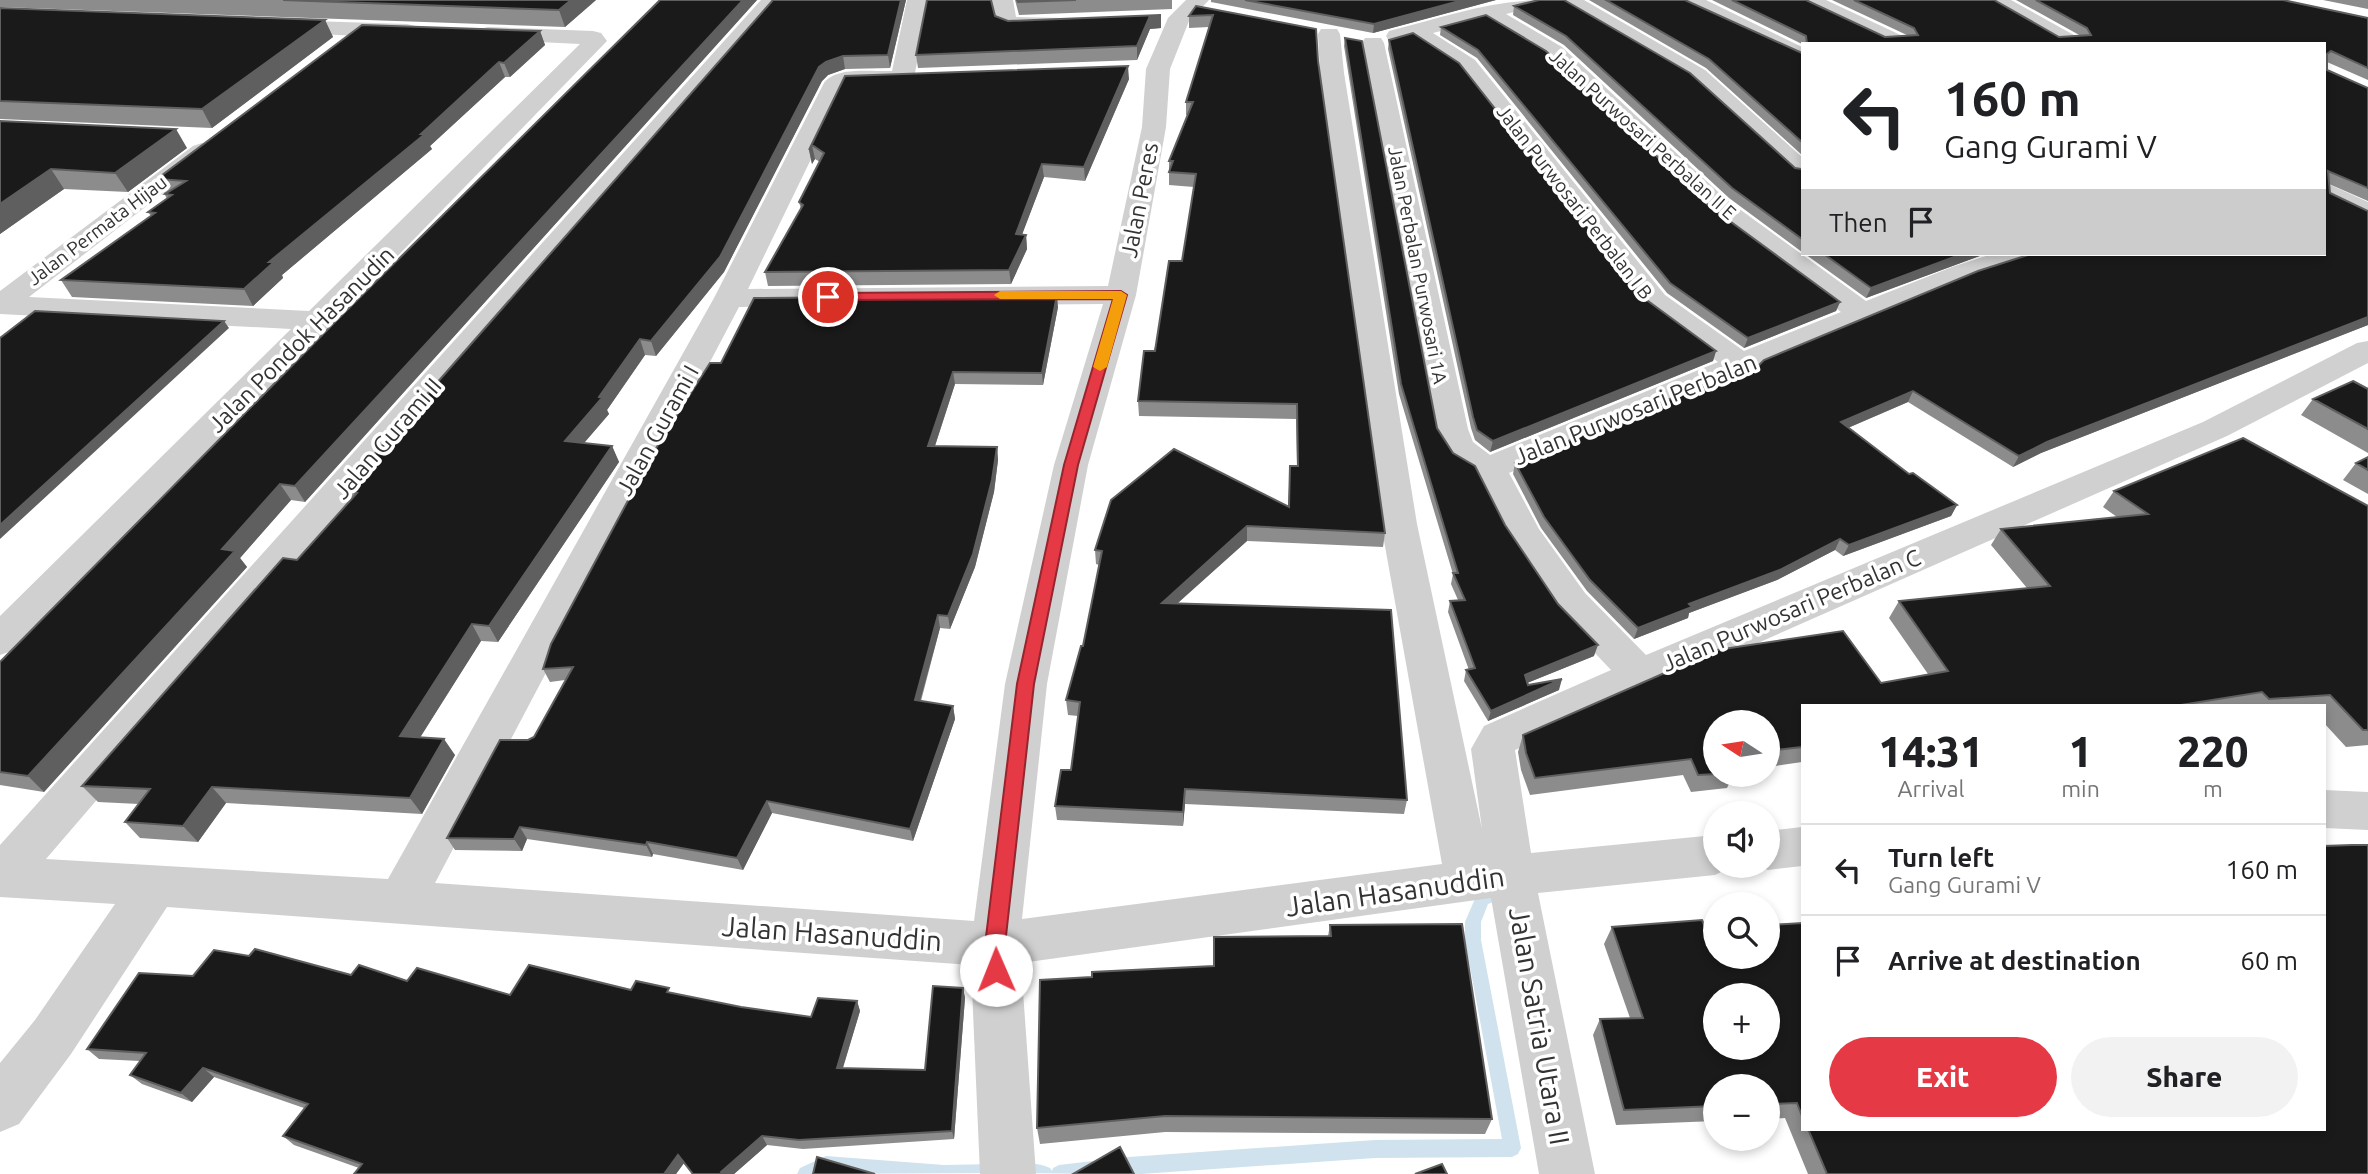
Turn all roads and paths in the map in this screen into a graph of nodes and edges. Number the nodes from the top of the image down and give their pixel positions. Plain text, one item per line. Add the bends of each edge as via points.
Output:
1 (773, 0) edge
2 (918, 0) edge
3 (1002, 0) edge
4 (1534, 0) edge
5 (1569, 0) edge
6 (1689, 0) edge
7 (1809, 0) edge
8 (1996, 0) edge
9 (1187, 11) edge
10 (1485, 11) junction
11 (1075, 22) edge
12 (251, 26) edge
13 (363, 29) junction
14 (1414, 31) junction
15 (427, 32) edge
16 (466, 33) edge
17 (1897, 42) edge
18 (2070, 42) edge
19 (1373, 43) junction
20 (331, 53) edge
21 (1801, 56) edge
22 (927, 77) edge
23 (902, 78) junction
24 (180, 138) edge
25 (1801, 169) edge
26 (2326, 191) edge
27 (2368, 213) edge
28 (1933, 256) edge
29 (2014, 256) edge
30 (1962, 273) junction
31 (1121, 295) junction
32 (729, 298) junction
33 (0, 305) edge
34 (1864, 314) junction
35 (319, 321) junction
36 (2368, 350) edge
37 (1744, 366) junction
38 (2323, 373) junction
39 (2357, 390) edge
40 (2215, 429) junction
41 (2250, 448) edge
42 (1489, 468) junction
43 (0, 640) edge
44 (1640, 675) junction
45 (2326, 809) edge
46 (2368, 811) edge
47 (1801, 847) edge
48 (1780, 849) edge
49 (1703, 857) edge
50 (1, 877) edge
51 (1502, 883) junction
52 (154, 886) junction
53 (401, 901) junction
54 (995, 945) junction
55 (0, 1105) edge
56 (1008, 1167) edge
57 (1567, 1174) edge

1 - 50 street, Jalan Gurami II
2 - 23 street
3 - 11 street via 1010,25
4 - 10 street
5 - 25 street via 1697,75
6 - 21 street
7 - 17 street
8 - 18 street
9 - 31 street, Jalan Peres via 1146,69 1154,127
10 - 14 street
10 - 34 street, Jalan Purwosari Perbalan II E via 1554,52 1717,206
12 - 13 street
13 - 15 street
13 - 20 street
14 - 19 street
14 - 37 street, Jalan Purwosari Perbalan I B via 1467,65 1654,302
16 - 35 street, Jalan Pondok Hasanudin via 596,41
19 - 42 street, Jalan Perbalan Purwosari 1A via 1451,429 1460,452
19 - 51 street via 1316,32 1334,85 1399,524
22 - 23 street
23 - 32 street, Jalan Gurami I via 836,83
24 - 33 street, Jalan Permata Hijau via 217,139
26 - 27 street
28 - 30 street
29 - 30 street, Jalan Purwosari Perbalan
30 - 34 street, Jalan Purwosari Perbalan
31 - 32 street
31 - 54 street, Jalan Peres via 1071,465 1026,684
32 - 53 street, Jalan Gurami I
33 - 35 street
34 - 37 street, Jalan Purwosari Perbalan
35 - 43 street, Jalan Pondok Hasanudin
36 - 38 street, Jalan Purwosari Perbalan C
37 - 42 street, Jalan Purwosari Perbalan
38 - 39 street
38 - 40 street, Jalan Purwosari Perbalan C
40 - 41 street
40 - 44 street, Jalan Purwosari Perbalan C
42 - 44 street, Jalan Purwosari Perbalan via 1522,534 1571,603
44 - 51 street, Jalan Purwosari Perbalan C via 1495,743
45 - 46 street
47 - 48 street
49 - 51 street, Jalan Hasanuddin
50 - 52 street, Jalan Hasanuddin
51 - 54 street, Jalan Hasanuddin
51 - 57 street, Jalan Satria Utara II
52 - 53 street, Jalan Hasanuddin
52 - 55 street via 54,1037
53 - 54 street, Jalan Hasanuddin
54 - 56 street, Jalan Peres

